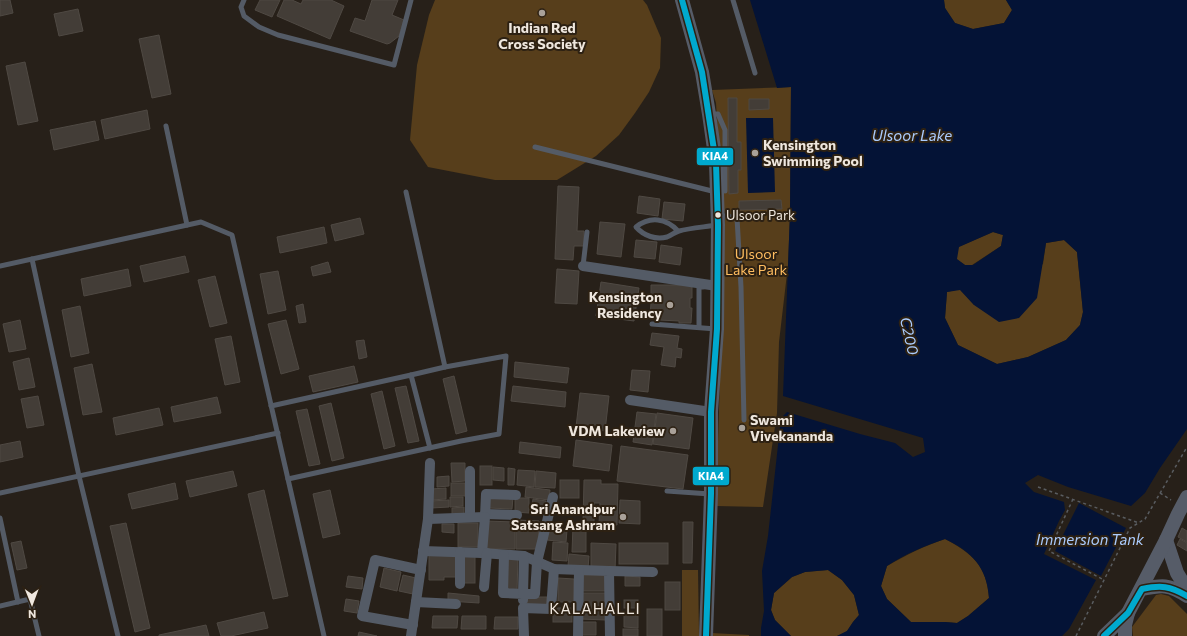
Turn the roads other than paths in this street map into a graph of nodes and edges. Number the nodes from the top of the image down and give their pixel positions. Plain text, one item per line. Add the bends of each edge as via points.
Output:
1 (244, 0) edge
2 (411, 0) edge
3 (682, 0) edge
4 (733, 0) edge
5 (755, 73) dead end
6 (166, 126) dead end
7 (535, 147) dead end
8 (406, 192) dead end
9 (721, 192) junction
10 (718, 221) junction
11 (187, 225) junction
12 (678, 231) junction
13 (587, 232) dead end
14 (32, 259) junction
15 (0, 266) edge
16 (583, 266) joint
17 (717, 288) junction
18 (652, 324) dead end
19 (699, 328) junction
20 (717, 329) junction
21 (445, 367) junction
22 (411, 375) junction
23 (630, 400) dead end
24 (271, 406) junction
25 (711, 412) junction
26 (744, 420) dead end
27 (278, 434) junction
28 (430, 448) junction
29 (430, 463) dead end
30 (470, 471) dead end
31 (79, 476) junction
32 (288, 479) junction
33 (667, 491) dead end
34 (0, 493) edge
35 (516, 494) dead end
36 (711, 494) junction
37 (552, 497) dead end
38 (1187, 497) edge
39 (517, 515) dead end
40 (485, 516) junction
41 (0, 518) edge
42 (428, 518) junction
43 (470, 518) junction
44 (1166, 540) junction
45 (424, 551) junction
46 (460, 552) junction
47 (484, 553) junction
48 (504, 555) junction
49 (524, 556) junction
50 (537, 562) junction
51 (554, 569) junction
52 (421, 570) junction
53 (579, 570) junction
54 (609, 571) junction
55 (653, 572) dead end
56 (460, 584) dead end
57 (484, 587) dead end
58 (1142, 589) junction
59 (1187, 589) edge
60 (522, 594) junction
61 (1187, 596) edge
62 (18, 602) junction
63 (416, 602) junction
64 (456, 604) dead end
65 (0, 606) edge
66 (523, 608) junction
67 (1128, 613) junction
68 (413, 625) junction
69 (39, 636) edge
70 (118, 636) edge
71 (324, 636) edge
72 (411, 636) edge
73 (524, 636) edge
74 (578, 636) edge
75 (610, 636) edge
76 (706, 636) edge
77 (1104, 636) edge
78 (1125, 636) edge

1 - 2 lane via 241,7 244,16 259,27 278,35 394,65
3 - 9 main road via 702,72
4 - 5 lane
6 - 11 lane
7 - 9 lane
8 - 21 lane
9 - 10 main road
10 - 12 lane
10 - 17 main road
10 - 26 lane via 727,216 737,218
11 - 14 lane
11 - 24 lane via 201,222 232,235
12 - 12 lane via 668,237 656,238 636,227 649,220 660,220
13 - 16 lane
14 - 15 lane
14 - 31 lane
16 - 17 street
17 - 19 lane via 699,287
17 - 20 main road
18 - 19 lane
19 - 20 lane
20 - 25 main road
21 - 22 lane
21 - 28 lane via 506,356 499,434
22 - 24 lane
22 - 28 lane
23 - 25 street
24 - 27 lane
25 - 36 main road
27 - 31 lane
27 - 32 lane
28 - 32 lane
29 - 42 street
30 - 43 street
31 - 34 lane
31 - 70 lane
32 - 71 lane
33 - 36 lane
35 - 40 street via 486,494
36 - 76 main road
37 - 50 street
38 - 44 main road via 1181,515
39 - 40 street
40 - 43 street
40 - 47 street
41 - 62 lane
42 - 43 street
42 - 45 street
44 - 58 main road
44 - 59 main road via 1177,573
45 - 46 street
45 - 52 street
46 - 47 street
46 - 56 street
47 - 48 street
47 - 57 street
48 - 49 street
48 - 60 street via 503,593
49 - 50 street
49 - 60 street
50 - 51 street
50 - 60 street via 535,594
51 - 53 street
51 - 66 street via 551,609
52 - 63 street
52 - 68 street via 375,560 362,616
53 - 54 street
53 - 74 street
54 - 55 street
54 - 75 street
58 - 61 main road via 1158,586 1174,588
58 - 67 main road
60 - 66 street
62 - 65 lane
62 - 69 lane via 30,599
63 - 64 street
63 - 68 street
66 - 73 street
67 - 77 main road
67 - 78 main road
68 - 72 street

